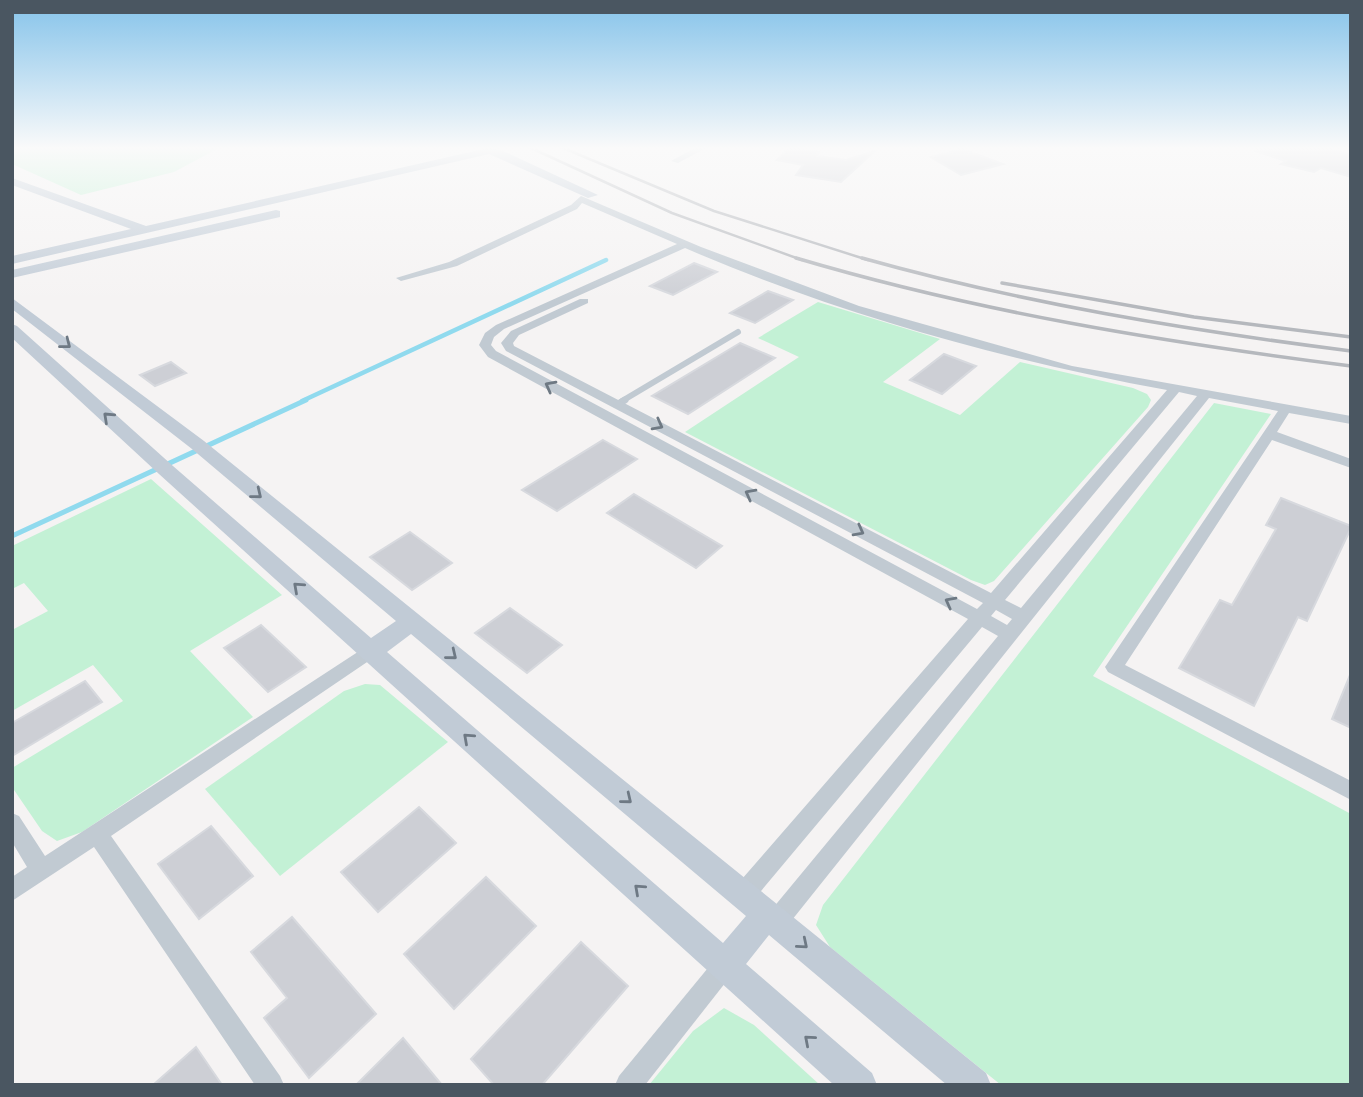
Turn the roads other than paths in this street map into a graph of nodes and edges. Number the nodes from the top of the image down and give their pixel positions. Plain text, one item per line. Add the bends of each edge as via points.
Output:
1 (62, 199) edge
2 (275, 199) edge
3 (293, 199) edge
4 (306, 199) edge
5 (323, 199) edge
6 (583, 199) edge
7 (591, 199) edge
8 (110, 217) junction
9 (143, 229) junction
10 (691, 246) junction
11 (13, 266) edge
12 (401, 278) dead end
13 (12, 302) edge
14 (12, 329) edge
15 (738, 332) dead end
16 (1176, 388) junction
17 (1205, 394) junction
18 (618, 404) junction
19 (1286, 408) junction
20 (1351, 420) edge
21 (1269, 434) junction
22 (1351, 464) edge
23 (994, 601) junction
24 (1024, 617) junction
25 (980, 618) junction
26 (412, 622) junction
27 (1010, 634) junction
28 (370, 651) junction
29 (1351, 791) edge
30 (12, 823) edge
31 (97, 834) junction
32 (42, 871) junction
33 (12, 890) edge
34 (743, 895) junction
35 (772, 918) junction
36 (725, 965) junction
37 (271, 1085) edge
38 (628, 1085) edge
39 (860, 1085) edge
40 (974, 1085) edge

1 - 8 street
2 - 9 street
3 - 11 street
4 - 11 street
5 - 11 street
6 - 12 street via 453,264
7 - 10 street
8 - 9 street
8 - 11 street
9 - 11 street
10 - 16 street via 855,308 1071,369
10 - 18 street via 509,338 510,348
25 -> 10 street via 492,355 485,345 500,327
13 -> 26 street via 201,448
28 -> 14 street
15 - 18 lane
16 - 17 street
16 - 23 street
17 - 19 street
17 - 24 street
18 -> 23 street
19 - 20 street
19 - 21 street
21 - 22 street
21 - 29 street via 1114,667
23 - 24 street
23 - 25 street
24 - 27 street
25 - 27 street
25 - 34 street
26 - 28 street
26 -> 34 street
27 - 35 street
28 - 31 street
36 -> 28 street
30 - 32 street
31 - 32 street
31 - 37 street
32 - 33 street
34 - 35 street
35 - 36 street
35 -> 40 street
36 - 38 street
39 -> 36 street

